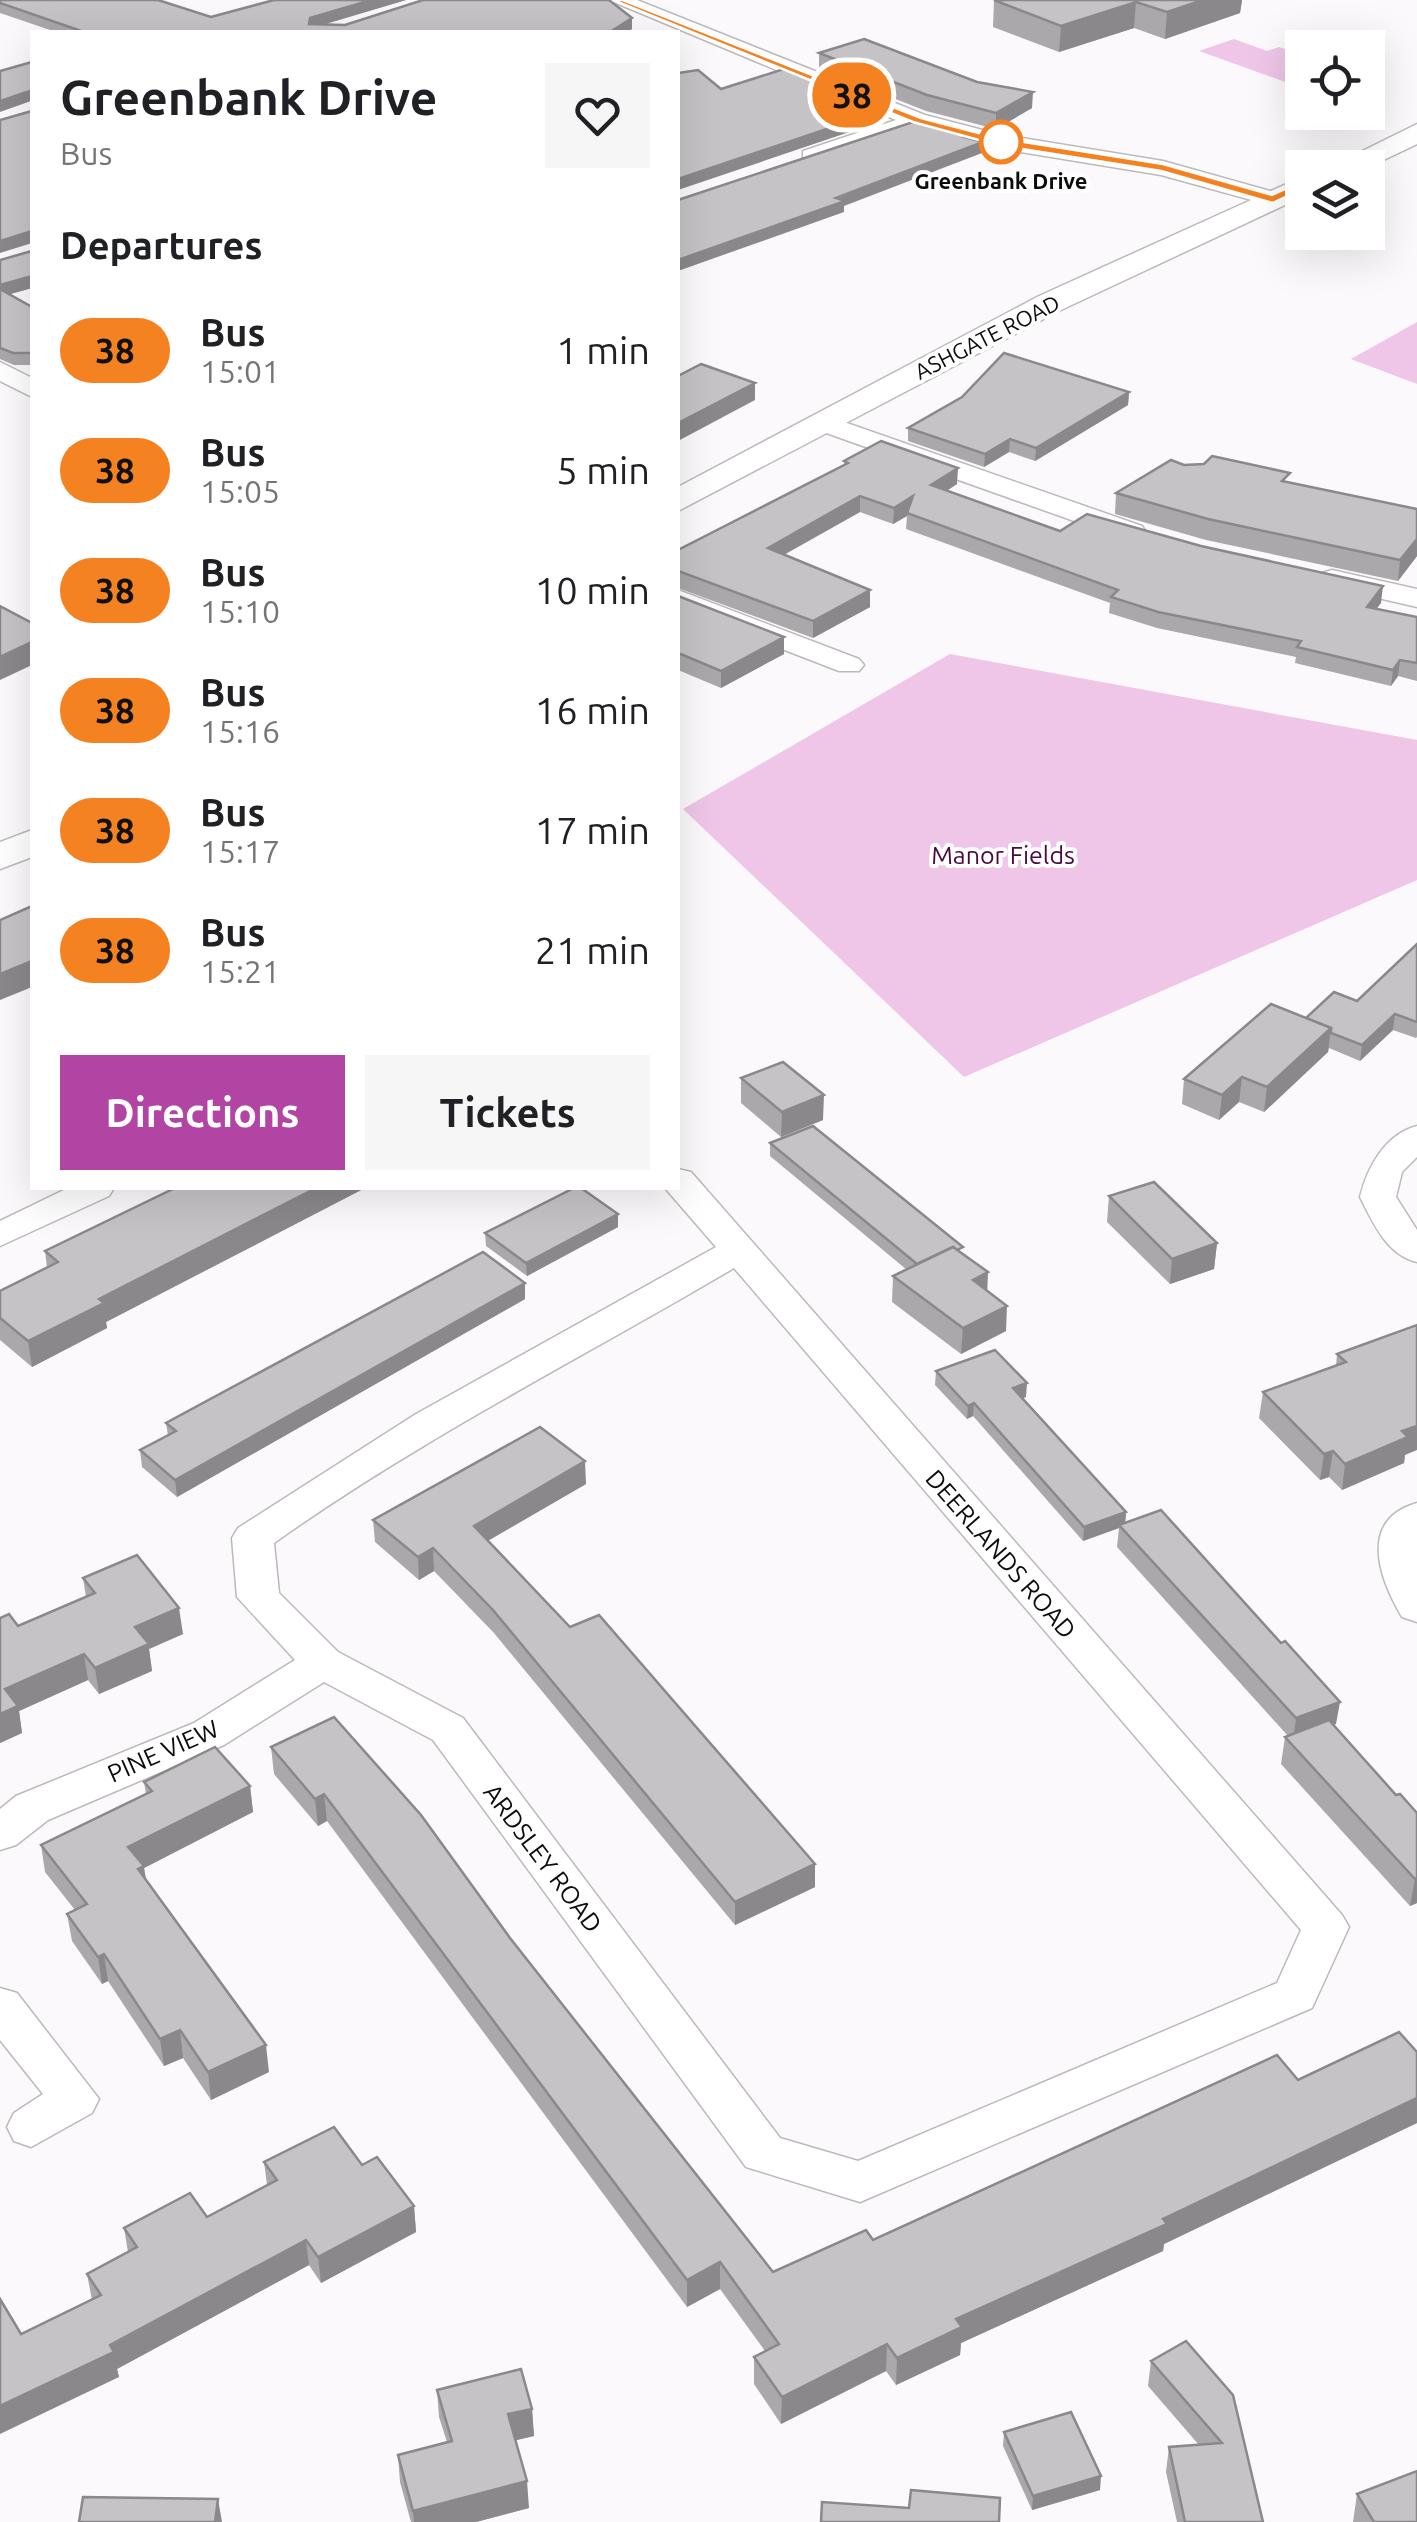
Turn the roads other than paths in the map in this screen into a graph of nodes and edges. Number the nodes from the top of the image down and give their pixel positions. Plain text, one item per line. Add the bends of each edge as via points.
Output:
1 (619, 0) edge
2 (723, 42) junction
3 (693, 52) dead end
4 (917, 120) junction
5 (1416, 134) edge
6 (1381, 150) edge
7 (788, 164) edge
8 (1285, 192) edge
9 (1285, 194) edge
10 (0, 370) edge
11 (30, 388) edge
12 (824, 423) junction
13 (680, 501) edge
14 (1162, 540) edge
15 (1308, 574) edge
16 (1417, 598) edge
17 (680, 600) edge
18 (849, 664) dead end
19 (30, 843) edge
20 (0, 857) edge
21 (1417, 1136) edge
22 (680, 1182) edge
23 (92, 1190) edge
24 (0, 1236) edge
25 (737, 1250) junction
26 (1417, 1251) edge
27 (1417, 1517) edge
28 (1417, 1607) edge
29 (323, 1663) junction
30 (0, 1833) edge
31 (1326, 1928) joint
32 (0, 2006) edge
33 (32, 2126) dead end

1 - 2 street
2 - 3 street
2 - 4 street
4 - 7 street
4 - 8 street via 997,141
5 - 6 street
9 - 12 street, ASHGATE ROAD via 1050,304
10 - 11 street
12 - 13 street, ASHGATE ROAD
12 - 14 street
15 - 16 street
17 - 18 street
19 - 20 street
21 - 26 street via 1385,1169 1378,1197 1394,1228
22 - 25 street, DEERLANDS ROAD
23 - 24 street
25 - 29 street, ARDSLEY ROAD via 333,1478 253,1538 258,1597
25 - 31 street, DEERLANDS ROAD
27 - 28 street via 1402,1532 1396,1570
29 - 30 street, PINE VIEW via 209,1734 32,1808
29 - 31 street, ARDSLEY ROAD via 448,1730 764,2153 860,2182 1295,1995
32 - 33 street via 75,2099

